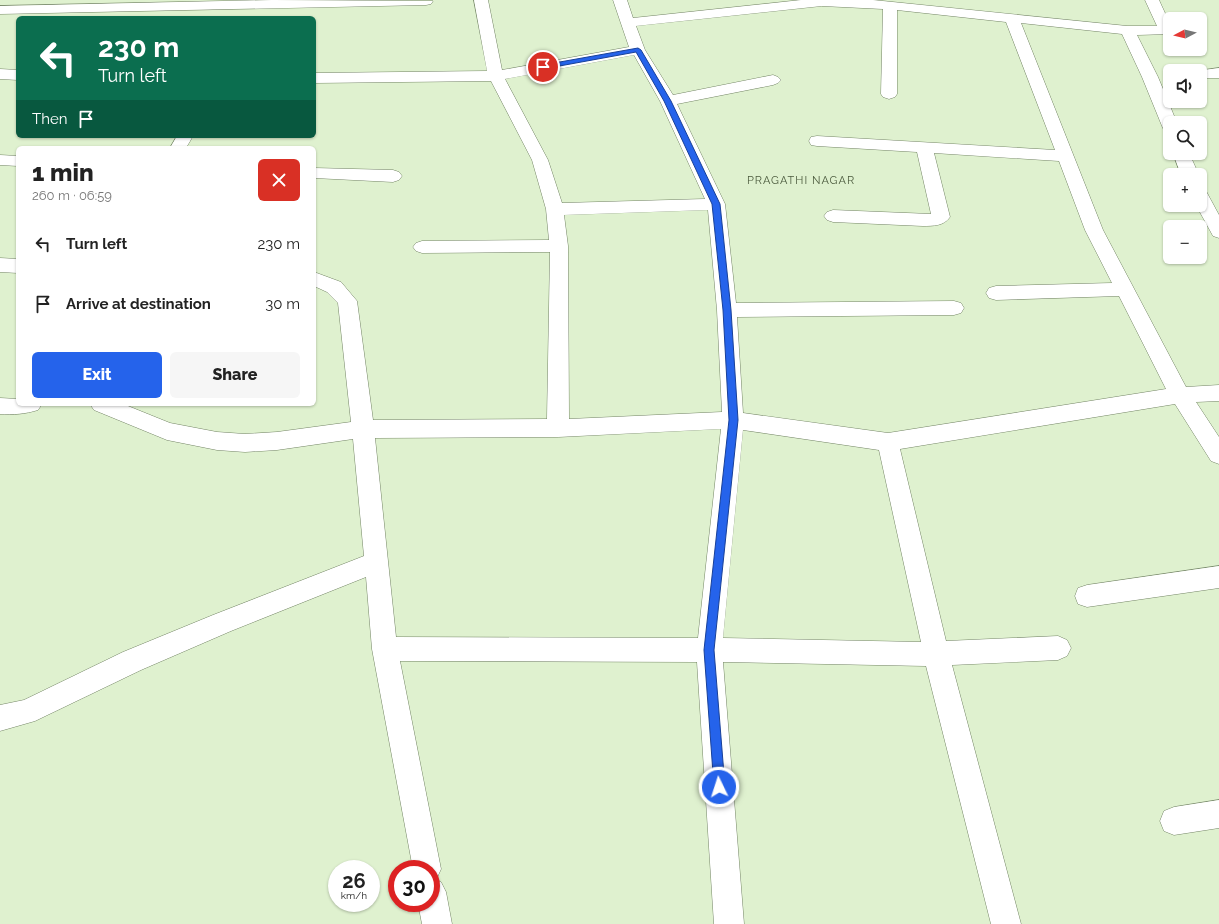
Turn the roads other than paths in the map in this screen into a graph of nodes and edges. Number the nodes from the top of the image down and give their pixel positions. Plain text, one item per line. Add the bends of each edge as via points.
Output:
1 (481, 0) edge
2 (620, 0) edge
3 (1152, 0) edge
4 (426, 1) edge
5 (890, 6) junction
6 (79, 9) edge
7 (0, 10) edge
8 (1012, 19) junction
9 (627, 23) junction
10 (1127, 30) junction
11 (638, 50) junction
12 (1219, 73) edge
13 (0, 74) edge
14 (16, 74) edge
15 (1207, 74) edge
16 (496, 76) junction
17 (316, 78) edge
18 (773, 80) dead end
19 (889, 94) dead end
20 (668, 101) junction
21 (1166, 116) edge
22 (817, 141) dead end
23 (924, 147) junction
24 (1065, 156) junction
25 (0, 160) edge
26 (16, 161) edge
27 (316, 173) edge
28 (394, 176) dead end
29 (716, 204) junction
30 (554, 209) junction
31 (1207, 209) edge
32 (833, 216) dead end
33 (1219, 232) edge
34 (559, 246) junction
35 (422, 247) dead end
36 (0, 265) edge
37 (16, 266) edge
38 (316, 280) edge
39 (1124, 289) junction
40 (996, 293) dead end
41 (954, 308) dead end
42 (727, 310) junction
43 (1219, 393) edge
44 (1180, 395) junction
45 (0, 406) edge
46 (22, 406) edge
47 (106, 406) edge
48 (733, 420) junction
49 (558, 428) junction
50 (363, 429) junction
51 (888, 442) junction
52 (1219, 455) edge
53 (377, 562) junction
54 (1219, 577) edge
55 (1087, 596) dead end
56 (1058, 648) dead end
57 (385, 649) junction
58 (709, 650) junction
59 (936, 654) junction
60 (0, 718) edge
61 (1219, 814) edge
62 (1174, 821) dead end
63 (425, 860) edge
64 (435, 912) edge
65 (437, 924) edge
66 (729, 924) edge
67 (1006, 924) edge

1 - 16 street
2 - 9 street
3 - 10 street via 1166,31
4 - 6 street
5 - 8 street
5 - 9 street via 822,2
5 - 19 street
6 - 7 street
8 - 10 street
8 - 24 street
9 - 11 street
10 - 21 street
11 - 16 street
11 - 20 street
12 - 15 street
13 - 14 street
16 - 17 street
16 - 30 street via 540,160
18 - 20 street
20 - 29 street
22 - 23 street
23 - 24 street
23 - 32 street via 941,217 923,220
24 - 39 street via 1094,230
25 - 26 street
27 - 28 street
29 - 30 street
29 - 42 street
30 - 34 street
31 - 33 street
34 - 35 street
34 - 49 street
36 - 37 street
38 - 50 street via 334,287 347,301
39 - 40 street
39 - 44 street
41 - 42 street
42 - 48 street
43 - 44 street
44 - 51 street
44 - 52 street
45 - 46 street
47 - 50 street via 167,431 217,441 277,441
48 - 49 street
48 - 51 street
48 - 58 street
49 - 50 street
50 - 53 street
51 - 59 street
53 - 57 street
53 - 60 street via 139,658 26,712
54 - 55 street
56 - 59 street
57 - 58 street
57 - 63 street
58 - 59 street
58 - 66 street
59 - 67 street
61 - 62 street
64 - 65 street

